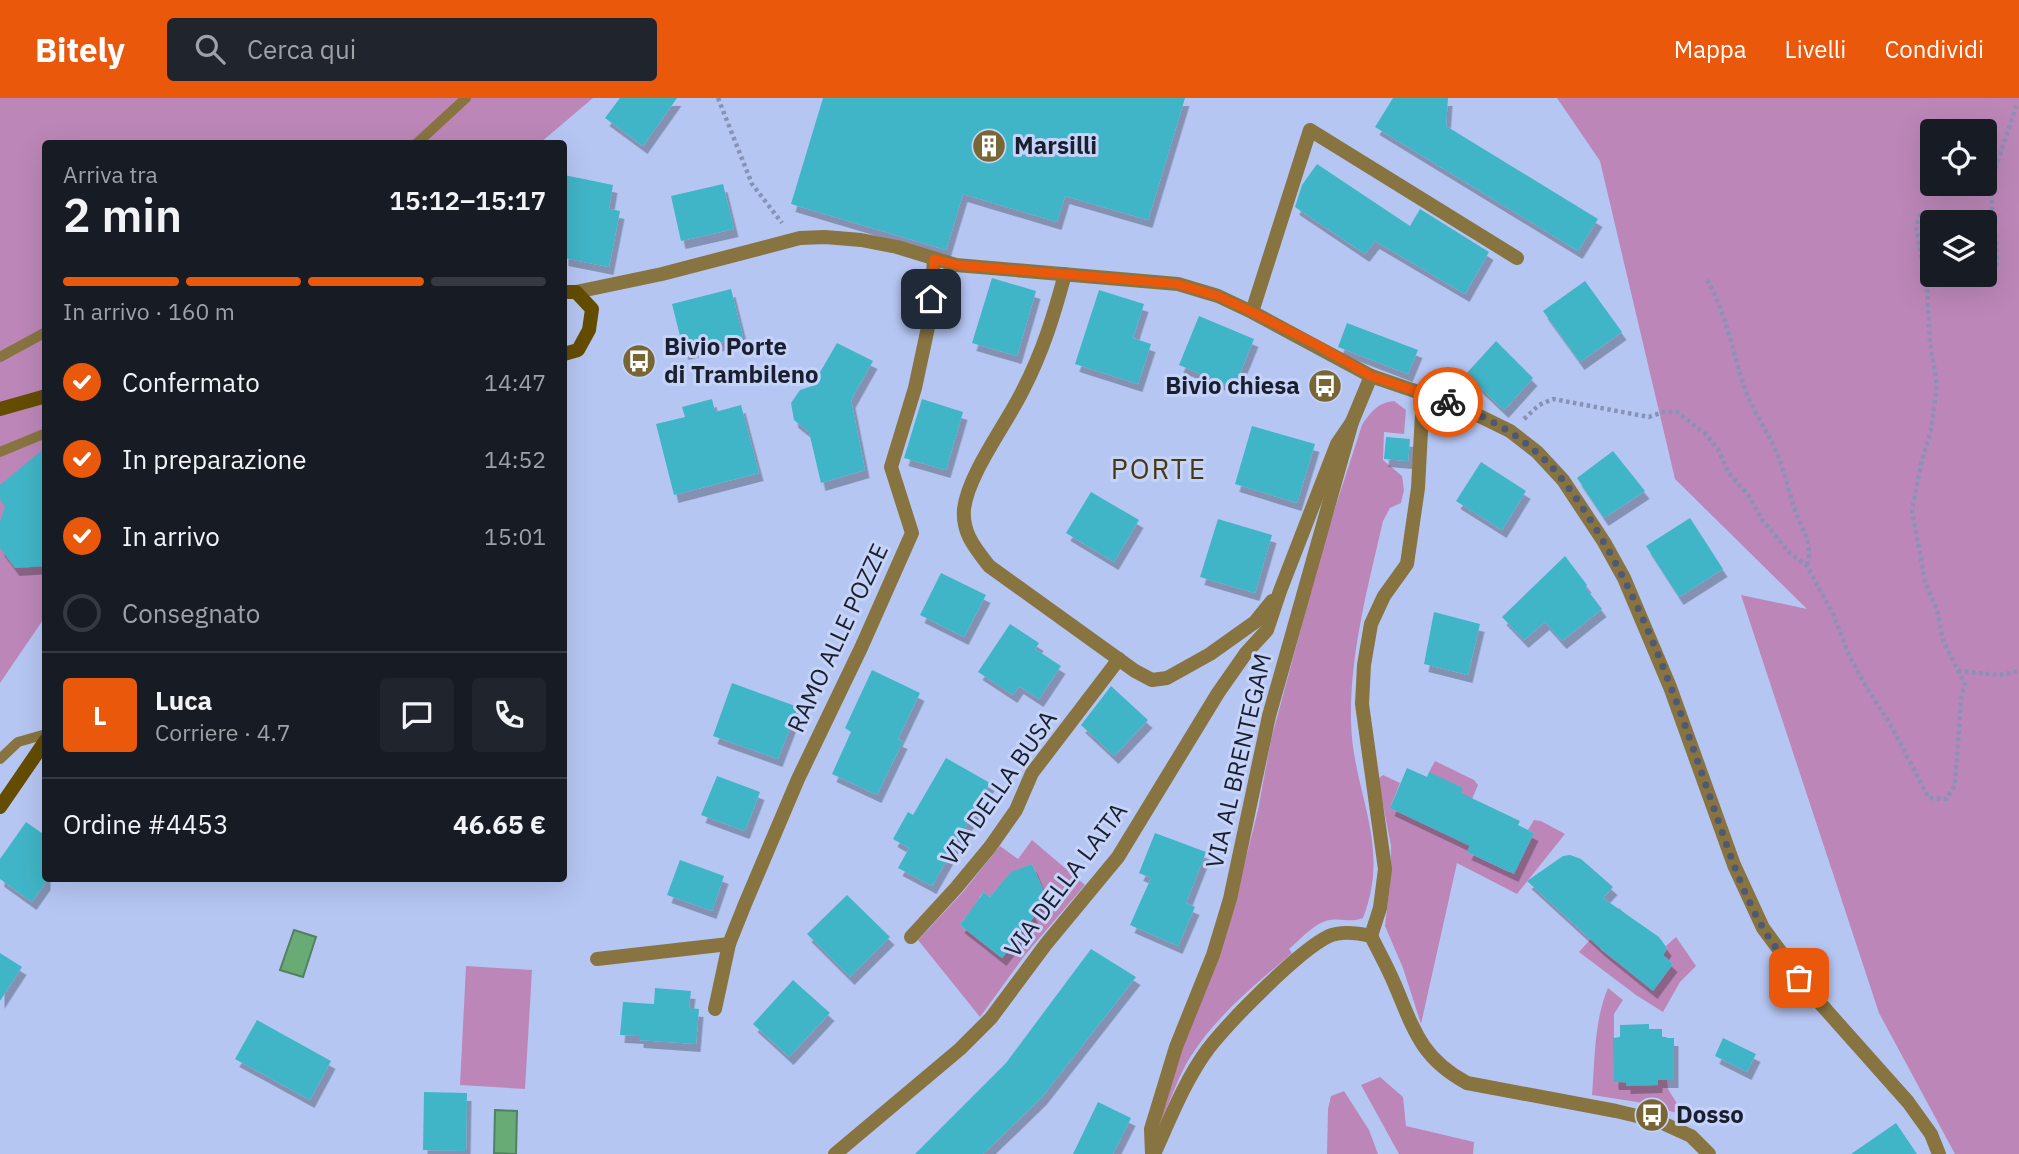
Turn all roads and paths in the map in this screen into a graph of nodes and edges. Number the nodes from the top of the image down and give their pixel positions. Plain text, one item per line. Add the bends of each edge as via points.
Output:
1 (466, 98) edge
2 (718, 98) edge
3 (2019, 104) edge
4 (420, 140) edge
5 (1994, 210) edge
6 (1920, 215) edge
7 (800, 238) junction
8 (1997, 238) edge
9 (1920, 249) edge
10 (1997, 257) edge
11 (1517, 258) dead end
12 (934, 259) junction
13 (1065, 274) junction
14 (1707, 281) dead end
15 (1926, 287) edge
16 (570, 292) edge
17 (1252, 312) junction
18 (42, 334) edge
19 (567, 353) edge
20 (0, 357) edge
21 (1371, 376) junction
22 (1423, 394) junction
23 (42, 397) edge
24 (6, 407) edge
25 (1352, 422) junction
26 (1510, 431) junction
27 (42, 435) edge
28 (0, 452) edge
29 (1807, 566) junction
30 (1280, 591) junction
31 (1119, 659) junction
32 (1958, 671) junction
33 (2019, 671) edge
34 (42, 735) edge
35 (42, 746) edge
36 (0, 760) edge
37 (0, 807) edge
38 (1371, 936) junction
39 (911, 937) dead end
40 (729, 944) junction
41 (597, 959) dead end
42 (715, 1009) dead end
43 (835, 1154) edge
44 (1154, 1154) edge
45 (1709, 1154) edge
46 (1940, 1154) edge

1 - 4 lane
2 - 7 path via 752,184 777,219
3 - 5 path via 1995,167
6 - 9 path via 1916,226
7 - 12 street via 861,240
7 - 16 street
8 - 10 path
11 - 17 street via 1310,130
12 - 13 street
12 - 40 street, RAMO ALLE POZZE via 930,318 891,467 912,533 798,779
13 - 17 street via 1178,284
13 - 31 street via 1047,339 972,481 964,508 965,529 989,566
14 - 29 path via 1731,337 1747,395 1774,448 1808,537
15 - 32 path via 1937,384 1912,510 1925,582 1943,641
16 - 19 street via 592,309 589,330 578,350
17 - 21 street
18 - 20 lane
21 - 22 street
21 - 25 street, VIA AL BRENTEGAM
22 - 26 street
22 - 38 street via 1418,488 1407,564 1370,625 1364,665 1362,704 1368,763 1385,869 1381,908
23 - 24 street
25 - 30 street via 1337,444
25 - 44 street, VIA AL BRENTEGAM via 1269,716 1230,899 1150,1129
26 - 29 path via 1539,405 1553,399 1649,417 1677,412 1707,435 1763,521
26 - 46 street via 1563,480 1624,578 1670,687 1734,865 1763,928 1811,993 1908,1102
27 - 28 lane
29 - 32 path via 1849,655 1929,798 1946,799 1955,785 1965,684
30 - 31 street via 1255,622 1167,678 1152,680
30 - 43 street, VIA DELLA LAITA via 1267,630 1218,693 1118,857 991,1017 960,1049
31 - 39 street, VIA DELLA BUSA via 1032,773 1016,810 990,847
32 - 33 path via 2000,675
34 - 36 lane via 18,742
35 - 37 street
38 - 44 street, VIA AL BRENTEGAM via 1330,936 1255,998 1208,1050 1182,1092
38 - 45 street via 1412,1030 1449,1073 1467,1083 1658,1121 1691,1136
40 - 41 street
40 - 42 street, RAMO ALLE POZZE

